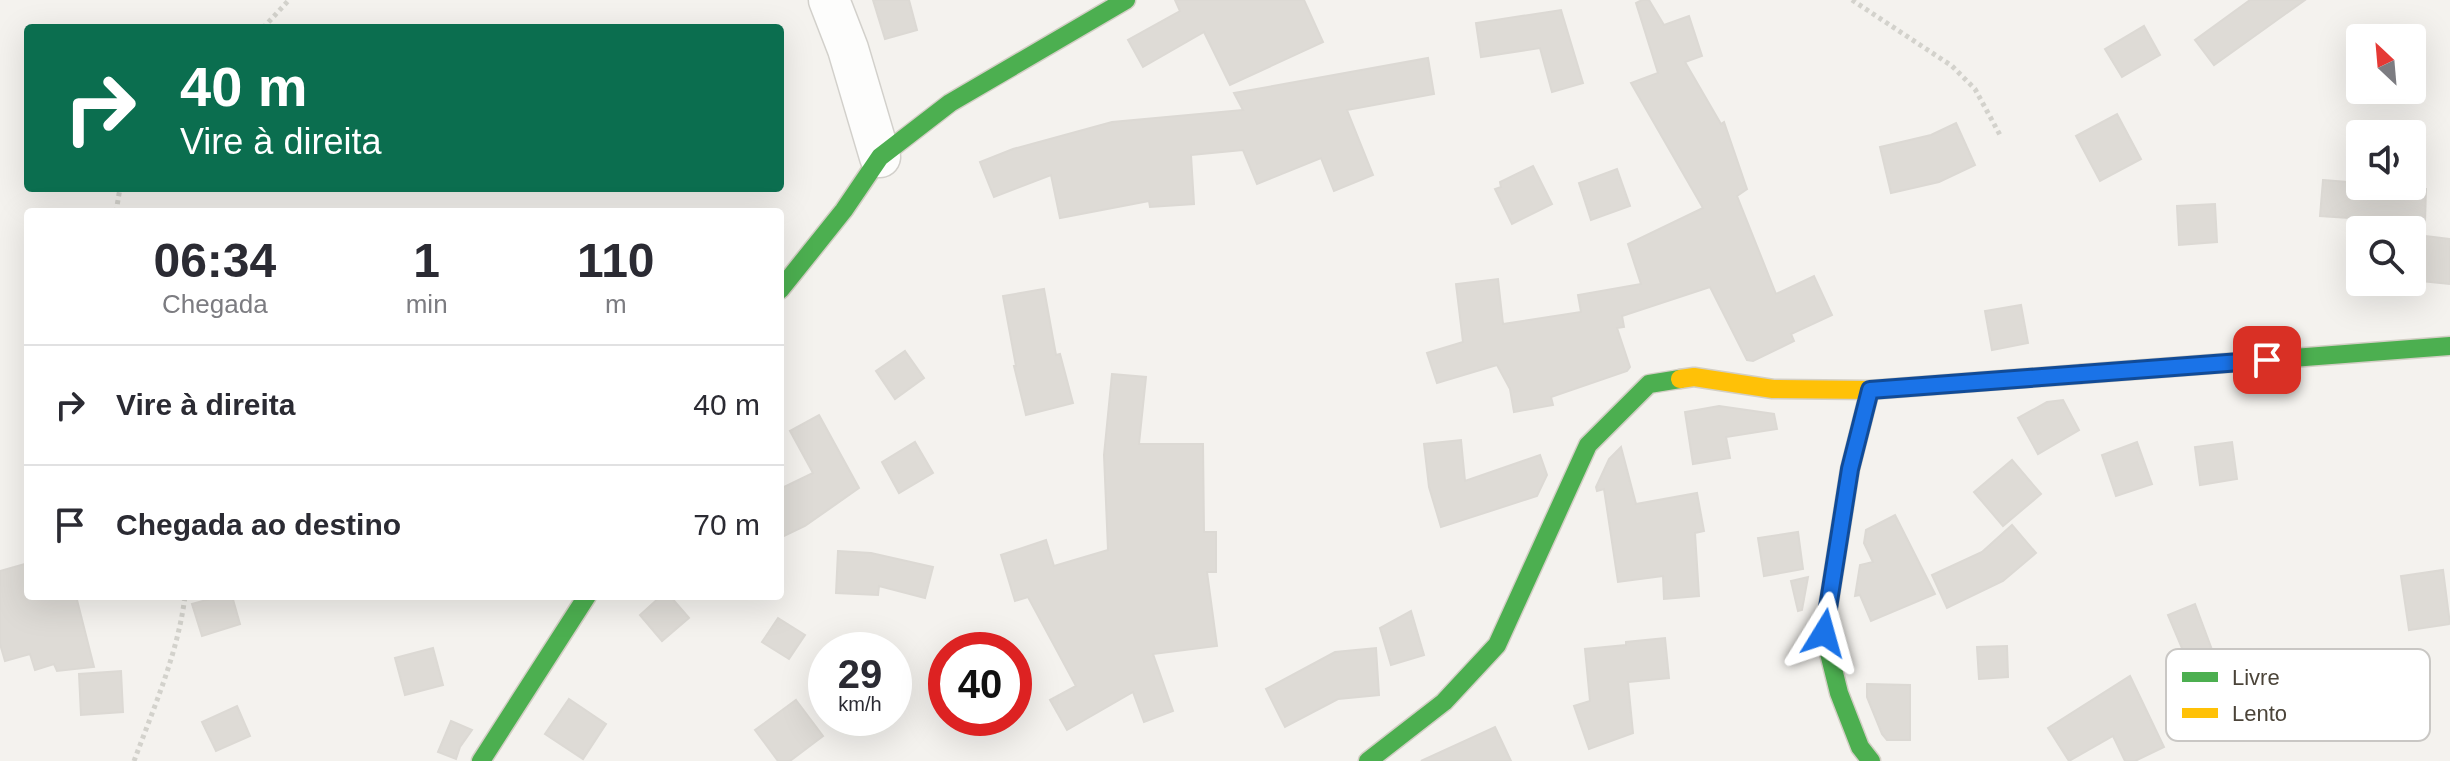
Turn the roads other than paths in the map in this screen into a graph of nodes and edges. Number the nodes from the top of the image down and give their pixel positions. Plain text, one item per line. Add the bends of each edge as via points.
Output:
1 (829, 0) edge
2 (1126, 0) edge
3 (880, 157) junction
4 (784, 285) edge
5 (2450, 346) edge
6 (1870, 390) junction
7 (584, 600) edge
8 (481, 761) edge
9 (1368, 761) edge
10 (1871, 761) edge

1 - 3 street
2 - 3 street via 950,103
3 - 4 street
5 - 6 street
6 - 9 street via 1773,389 1694,377 1649,384 1588,445 1497,645 1444,702
6 - 10 street via 1850,469 1824,633 1839,693
7 - 8 street

